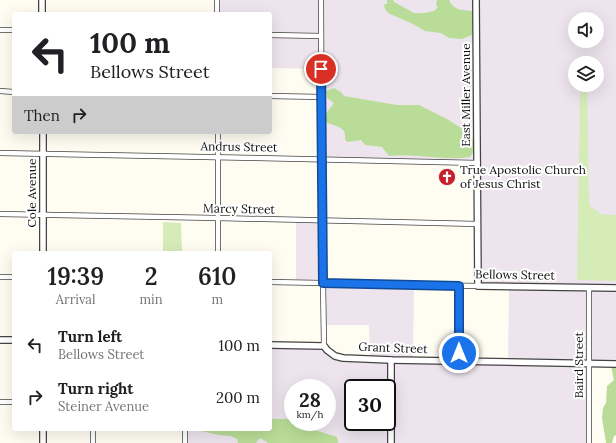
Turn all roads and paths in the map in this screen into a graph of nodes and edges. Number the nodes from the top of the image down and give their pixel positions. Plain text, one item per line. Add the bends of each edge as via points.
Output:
1 (42, 0) edge
2 (217, 0) edge
3 (321, 0) edge
4 (476, 0) edge
5 (42, 12) edge
6 (217, 12) edge
7 (0, 30) edge
8 (12, 30) edge
9 (272, 35) edge
10 (321, 36) junction
11 (0, 91) edge
12 (12, 92) edge
13 (272, 96) edge
14 (322, 97) junction
15 (43, 134) edge
16 (218, 134) edge
17 (0, 153) edge
18 (43, 154) junction
19 (218, 157) junction
20 (322, 159) junction
21 (478, 163) junction
22 (0, 214) edge
23 (43, 215) junction
24 (218, 218) junction
25 (322, 221) junction
26 (478, 224) junction
27 (43, 251) edge
28 (218, 251) edge
29 (0, 277) edge
30 (12, 277) edge
31 (272, 282) edge
32 (323, 283) junction
33 (459, 286) junction
34 (478, 286) junction
35 (589, 288) junction
36 (616, 288) edge
37 (0, 340) edge
38 (12, 340) edge
39 (272, 345) edge
40 (324, 346) junction
41 (391, 360) junction
42 (459, 361) junction
43 (589, 364) junction
44 (616, 364) edge
45 (0, 402) edge
46 (12, 402) edge
47 (43, 431) edge
48 (93, 431) edge
49 (185, 431) edge
50 (43, 443) edge
51 (93, 443) edge
52 (185, 443) edge
53 (391, 443) edge
54 (589, 443) edge

1 - 5 street
2 - 6 street
3 - 10 street
4 - 21 street, East Miller Avenue
7 - 8 street
9 - 10 street
10 - 14 street
11 - 12 street
13 - 14 street
14 - 20 street
15 - 18 street, Cole Avenue
16 - 19 street
17 - 18 street, Andrus Street
18 - 19 street, Andrus Street
18 - 23 street, Cole Avenue
19 - 20 street, Andrus Street
19 - 24 street
20 - 21 street, Andrus Street
20 - 25 street
21 - 26 street, East Miller Avenue
22 - 23 street, Marcy Street
23 - 24 street, Marcy Street
23 - 27 street, Cole Avenue
24 - 25 street, Marcy Street
24 - 28 street
25 - 26 street, Marcy Street
25 - 32 street
26 - 34 street, East Miller Avenue
29 - 30 street
31 - 32 street, Bellows Street
32 - 33 street, Bellows Street
32 - 40 street
33 - 34 street, Bellows Street
33 - 42 street
34 - 35 street, Bellows Street
35 - 36 street, Bellows Street
35 - 43 street, Baird Street
37 - 38 street
39 - 40 street
40 - 41 street, Grant Street via 339,357
41 - 42 street, Grant Street
41 - 53 street
42 - 43 street, Grant Street
43 - 44 street, Grant Street
43 - 54 street, Baird Street
45 - 46 street
47 - 50 street
48 - 51 street
49 - 52 street

